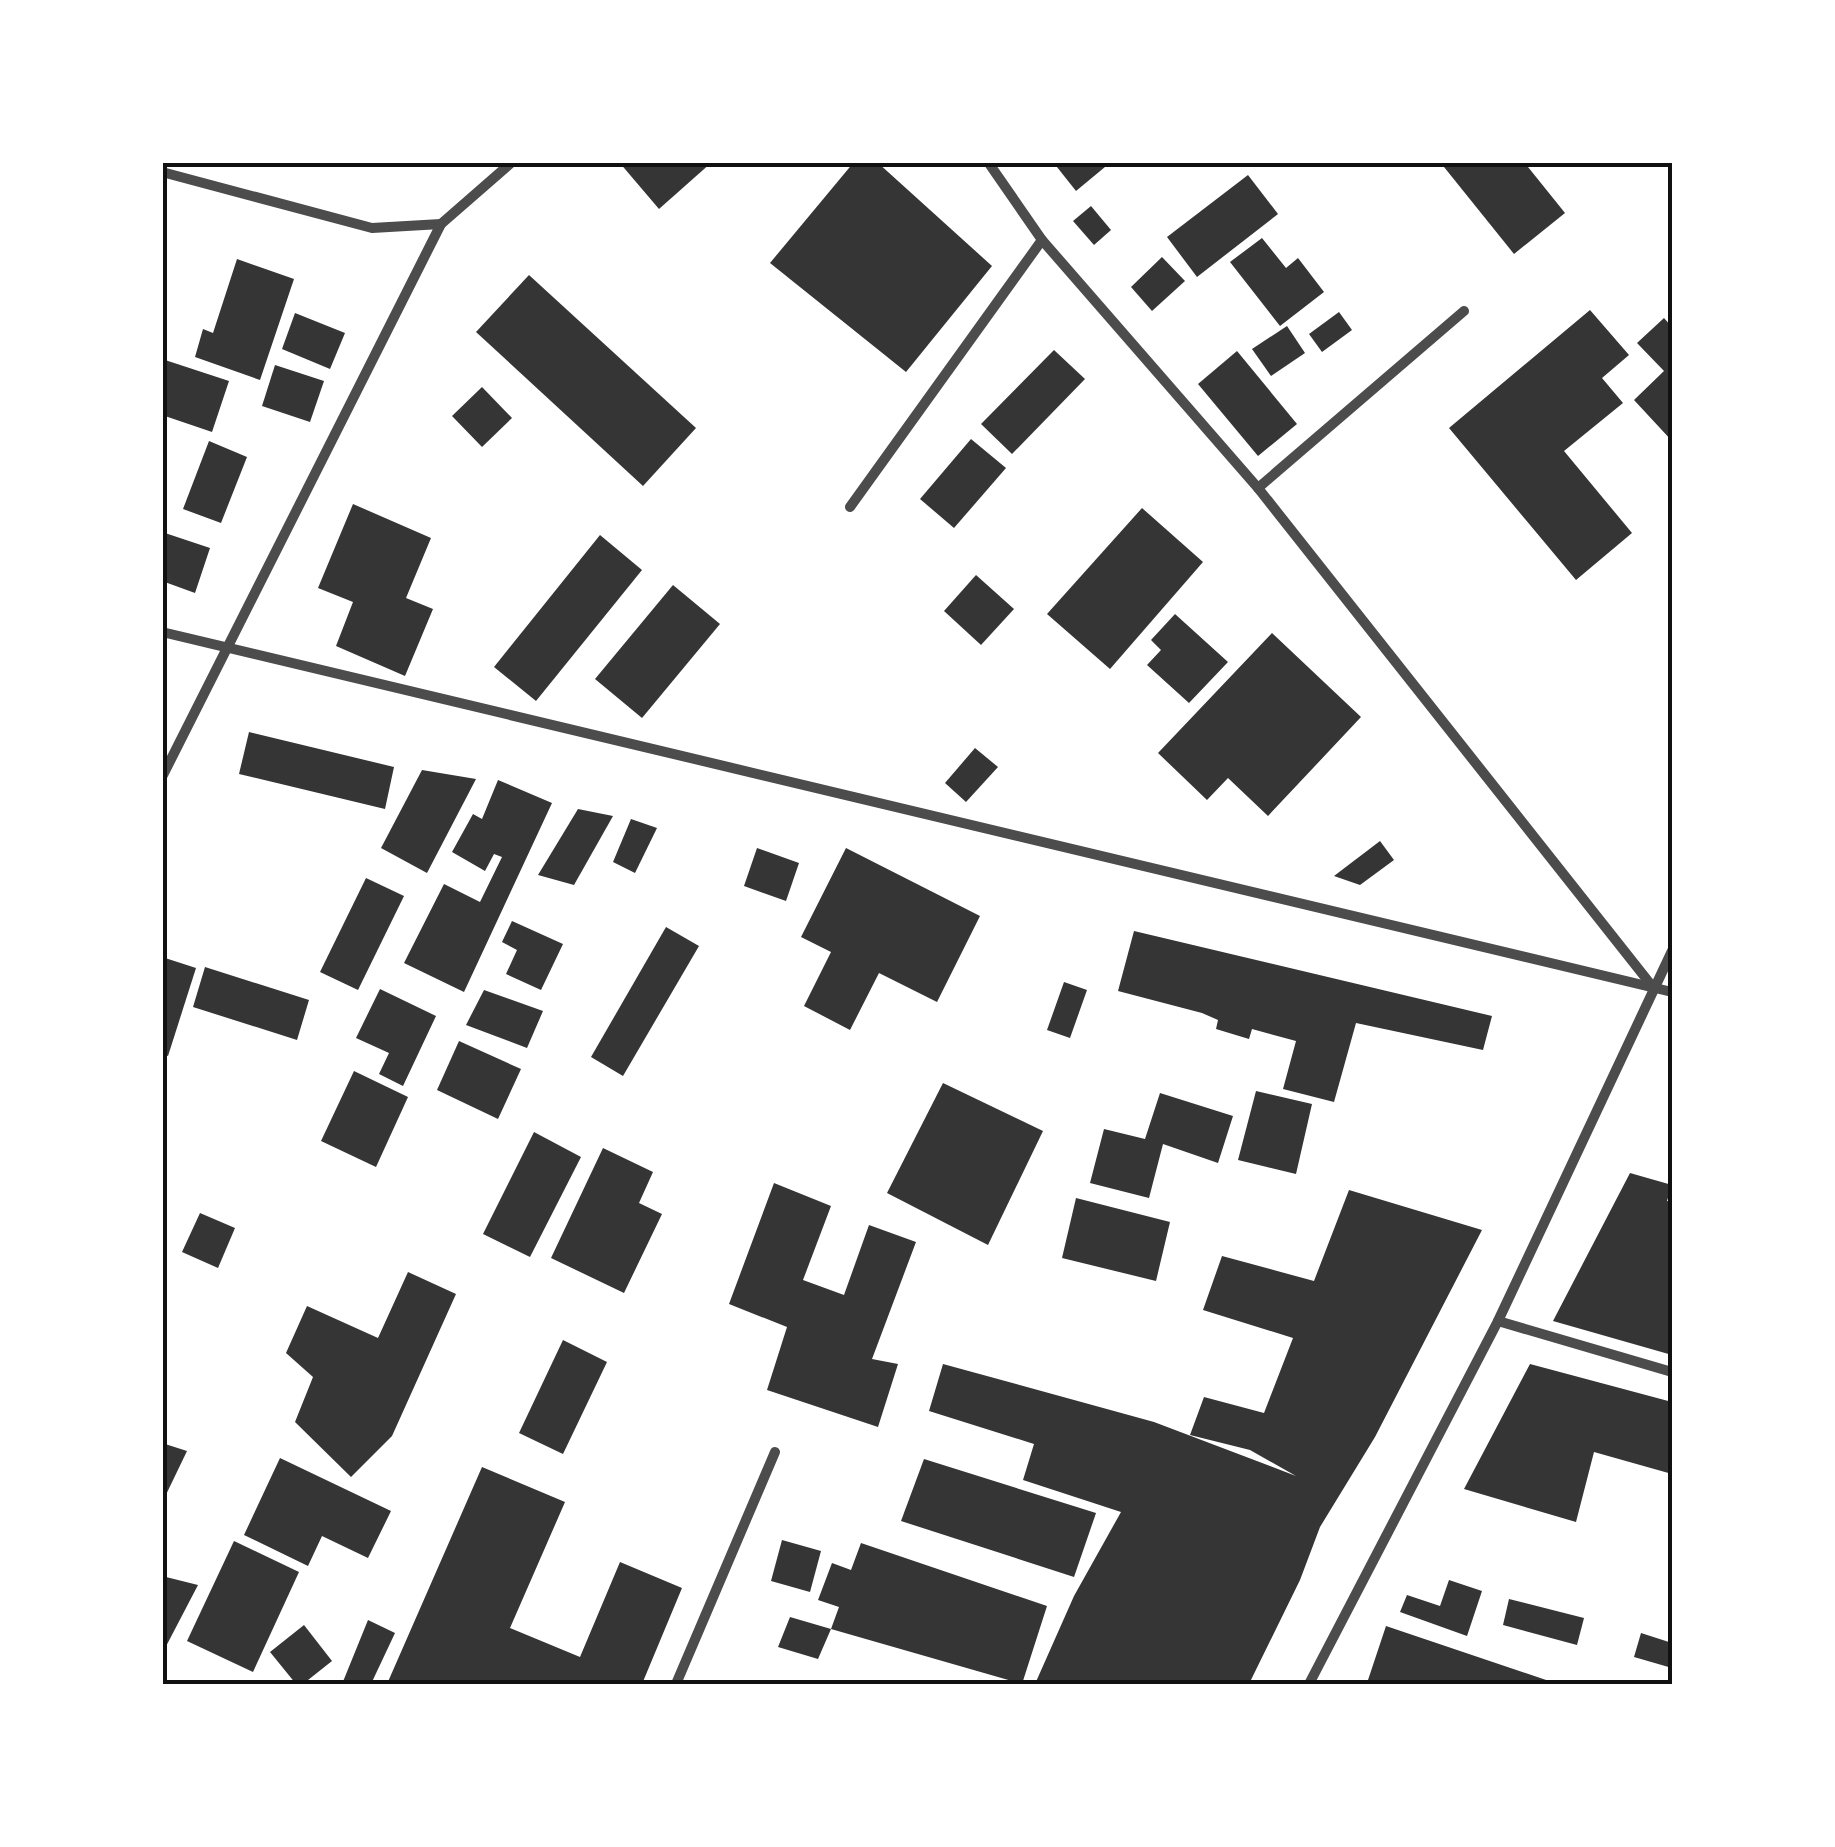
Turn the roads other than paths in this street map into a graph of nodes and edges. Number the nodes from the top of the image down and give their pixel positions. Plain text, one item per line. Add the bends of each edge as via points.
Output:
1 (512, 162) edge
2 (988, 162) edge
3 (162, 172) edge
4 (441, 224) junction
5 (1042, 240) junction
6 (1464, 311) dead end
7 (1258, 488) junction
8 (850, 507) dead end
9 (162, 632) edge
10 (231, 648) junction
11 (162, 777) edge
12 (1672, 951) edge
13 (1653, 987) junction
14 (1672, 992) edge
15 (1498, 1321) junction
16 (1672, 1372) edge
17 (774, 1452) dead end
18 (676, 1684) edge
19 (1310, 1684) edge

1 - 4 street
2 - 5 street
3 - 4 street via 372,228
4 - 10 street
5 - 7 street
5 - 8 street
6 - 7 street
7 - 13 street
9 - 10 street
10 - 11 street
10 - 13 street
12 - 13 street
13 - 14 street
13 - 15 street
15 - 16 street
15 - 19 street
17 - 18 street

